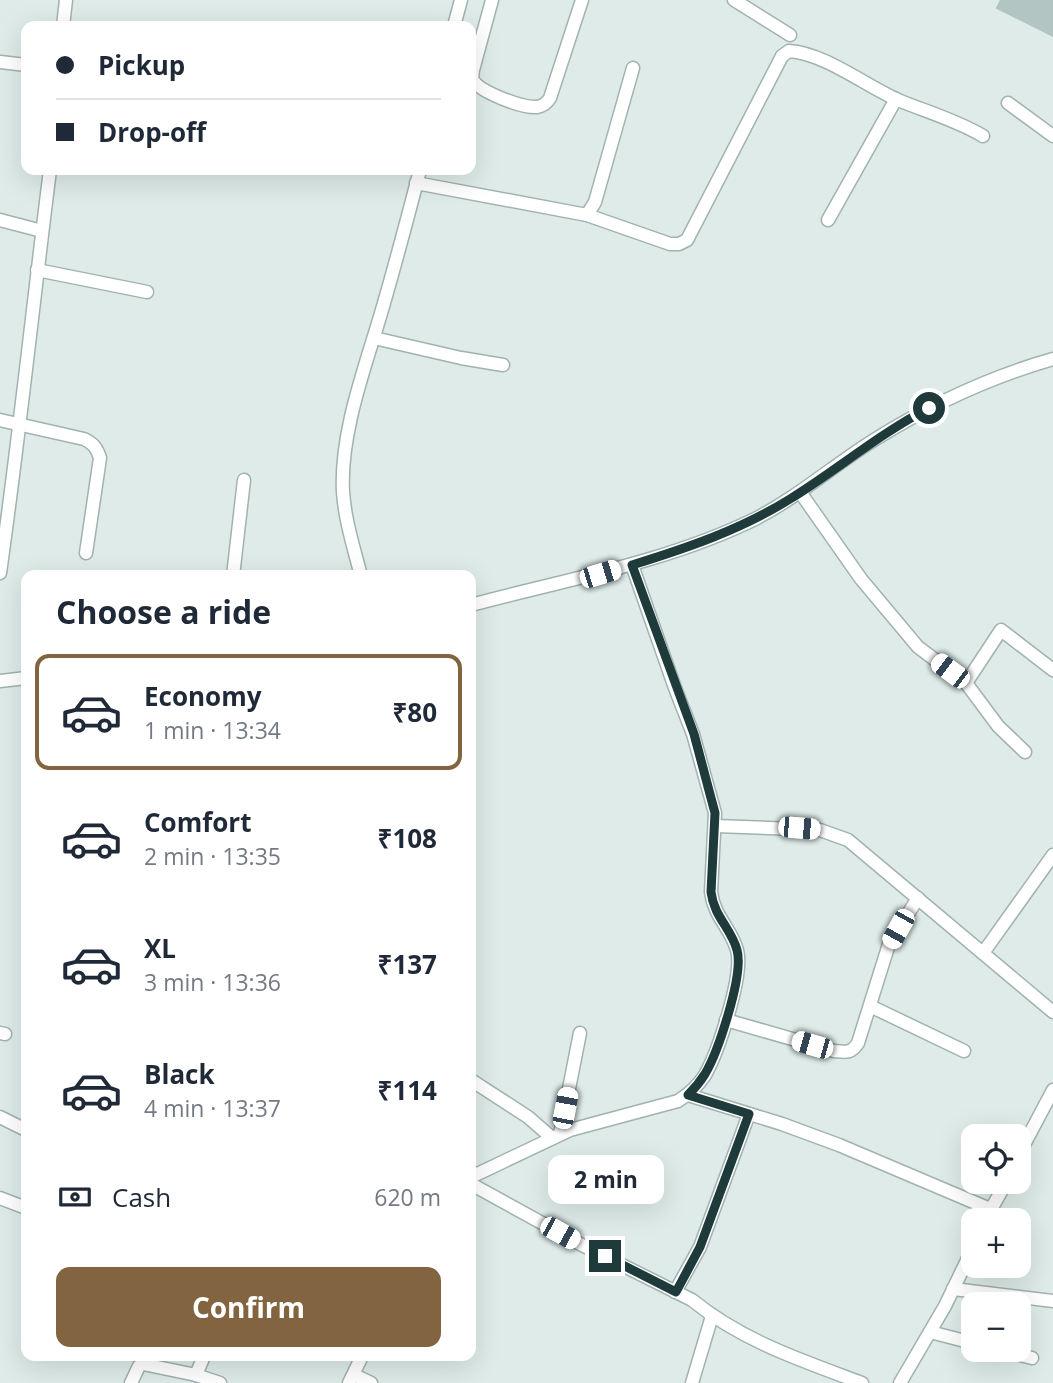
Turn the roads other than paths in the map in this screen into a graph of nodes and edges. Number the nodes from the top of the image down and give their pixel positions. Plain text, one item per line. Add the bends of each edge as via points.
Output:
1 (66, 0) edge
2 (461, 0) edge
3 (492, 0) edge
4 (582, 0) edge
5 (734, 0) edge
6 (64, 21) edge
7 (455, 21) edge
8 (790, 35) dead end
9 (0, 62) edge
10 (476, 63) edge
11 (21, 64) edge
12 (633, 68) dead end
13 (476, 83) edge
14 (896, 99) junction
15 (1008, 103) dead end
16 (984, 136) dead end
17 (1053, 136) edge
18 (49, 175) edge
19 (416, 175) edge
20 (425, 175) edge
21 (587, 215) junction
22 (0, 220) edge
23 (828, 220) dead end
24 (42, 231) junction
25 (37, 270) junction
26 (148, 292) dead end
27 (374, 338) junction
28 (1053, 359) edge
29 (503, 365) dead end
30 (0, 421) edge
31 (19, 425) junction
32 (244, 480) dead end
33 (800, 492) junction
34 (2, 539) edge
35 (86, 553) dead end
36 (632, 565) junction
37 (234, 570) edge
38 (360, 570) edge
39 (0, 573) edge
40 (476, 604) edge
41 (1053, 670) edge
42 (21, 679) edge
43 (0, 681) edge
44 (966, 683) junction
45 (1025, 752) dead end
46 (716, 826) junction
47 (1053, 855) edge
48 (918, 898) junction
49 (983, 953) junction
50 (870, 1006) junction
51 (1053, 1012) edge
52 (726, 1020) junction
53 (580, 1033) dead end
54 (964, 1051) dead end
55 (476, 1083) edge
56 (1053, 1090) edge
57 (688, 1095) junction
58 (749, 1114) junction
59 (0, 1117) edge
60 (21, 1128) edge
61 (1031, 1131) edge
62 (555, 1135) junction
63 (476, 1174) edge
64 (476, 1187) edge
65 (0, 1198) edge
66 (21, 1206) edge
67 (975, 1208) edge
68 (961, 1273) edge
69 (953, 1289) junction
70 (676, 1292) junction
71 (1053, 1301) edge
72 (712, 1316) junction
73 (930, 1332) junction
74 (961, 1340) edge
75 (202, 1361) edge
76 (360, 1361) edge
77 (196, 1375) junction
78 (351, 1379) edge
79 (131, 1383) edge
80 (220, 1383) edge
81 (371, 1383) edge
82 (692, 1383) edge
83 (862, 1383) edge
84 (900, 1383) edge

1 - 6 street
2 - 7 street
3 - 10 street
4 - 13 street via 546,104 531,107 482,90
5 - 8 street
9 - 11 street
12 - 21 street via 595,202
14 - 16 street
14 - 21 street via 801,52 789,51 782,56 687,240 670,244
14 - 23 street
15 - 17 street
18 - 24 street
19 - 27 street
20 - 21 street
22 - 24 street
24 - 25 street
25 - 26 street
25 - 31 street
27 - 29 street
27 - 38 street via 353,412 343,490
28 - 33 street via 923,411
30 - 31 street
31 - 34 street
31 - 35 street via 83,439 97,450 100,458
32 - 37 street
33 - 36 street via 715,538
33 - 44 street via 861,579 918,647
34 - 39 street
36 - 40 street
36 - 46 street via 694,734
41 - 44 street via 1001,630
42 - 43 street
44 - 45 street via 998,726
46 - 48 street via 799,828 835,834
46 - 52 street via 712,905 739,960
47 - 49 street
48 - 49 street
48 - 50 street via 889,944
49 - 51 street
50 - 52 street via 858,1044 848,1053
50 - 54 street
52 - 57 street via 706,1073
53 - 62 street
55 - 62 street
56 - 61 street
57 - 58 street
57 - 62 street
58 - 67 street via 839,1144
58 - 70 street via 700,1247
59 - 60 street
62 - 63 street
64 - 70 street
65 - 66 street
68 - 69 street
69 - 71 street
69 - 73 street
70 - 72 street
72 - 82 street
72 - 83 street via 750,1338
73 - 74 street
73 - 84 street
75 - 77 street
76 - 78 street
77 - 79 street via 143,1364
77 - 80 street
78 - 81 street

